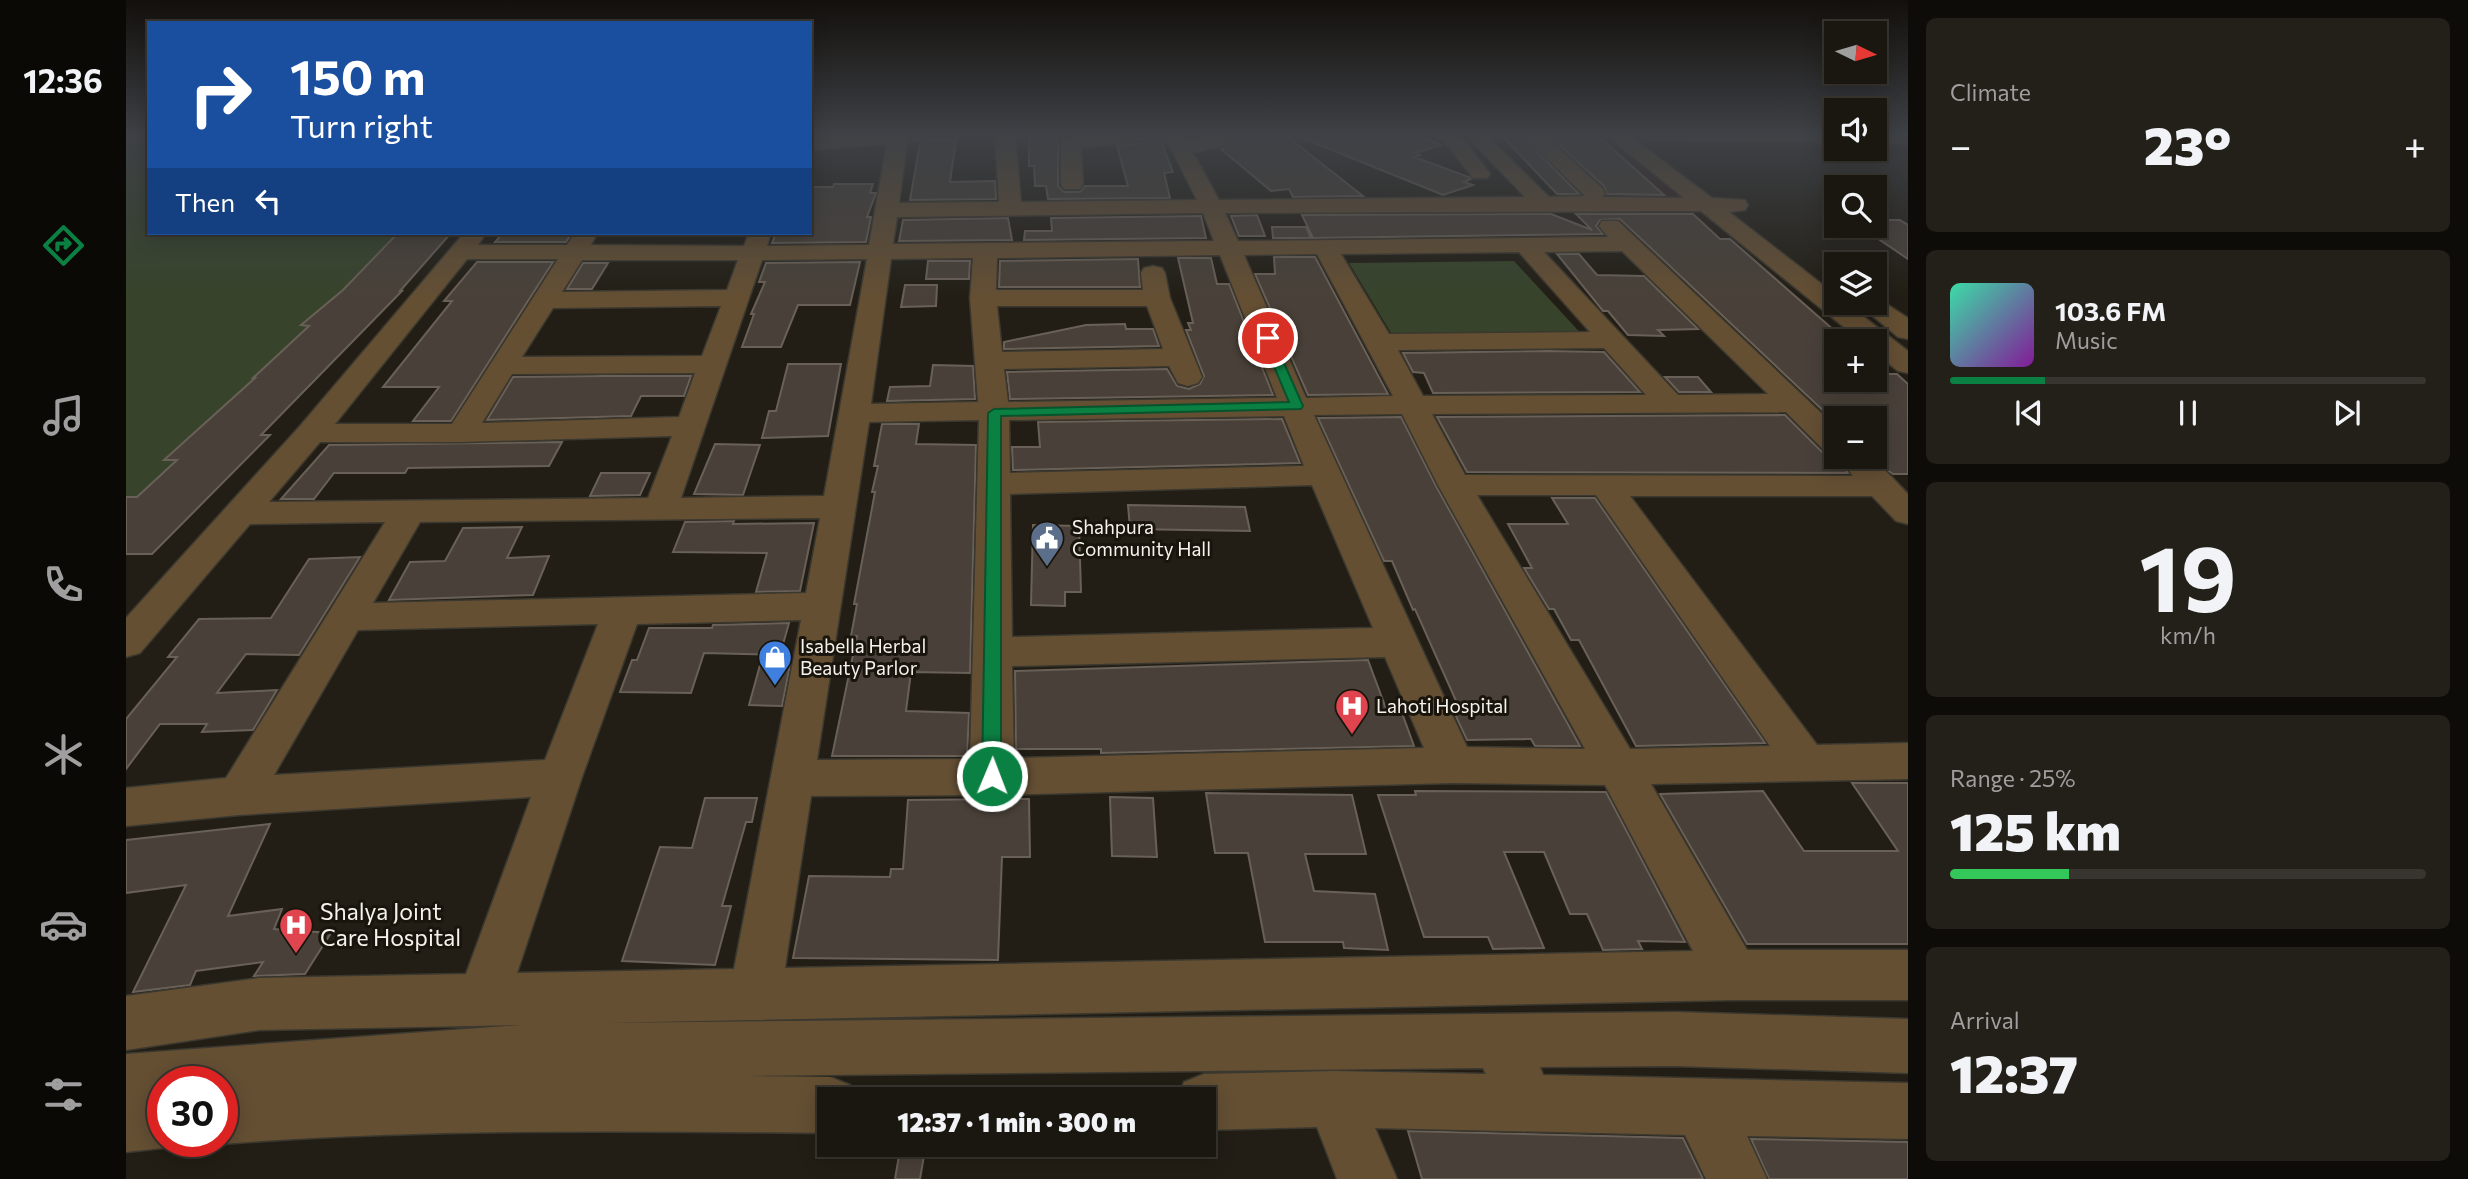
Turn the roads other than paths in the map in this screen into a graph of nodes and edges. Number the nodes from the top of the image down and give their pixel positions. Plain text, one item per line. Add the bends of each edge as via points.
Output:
1 (894, 189) edge
2 (1009, 189) edge
3 (1200, 189) edge
4 (1491, 189) edge
5 (1529, 189) edge
6 (1582, 189) edge
7 (1686, 189) edge
8 (1714, 189) edge
9 (1590, 198) junction
10 (1544, 204) junction
11 (1503, 205) junction
12 (1707, 205) junction
13 (1737, 205) junction
14 (1212, 208) junction
15 (1011, 209) junction
16 (887, 210) junction
17 (468, 242) edge
18 (581, 242) edge
19 (1788, 242) dead end
20 (757, 243) edge
21 (1628, 244) junction
22 (1525, 245) junction
23 (1228, 247) junction
24 (1325, 247) junction
25 (1149, 248) junction
26 (985, 249) junction
27 (879, 252) junction
28 (737, 298) junction
29 (983, 298) junction
30 (1157, 298) junction
31 (545, 300) junction
32 (1886, 315) edge
33 (1908, 331) edge
34 (1611, 340) junction
35 (1380, 342) junction
36 (1181, 357) junction
37 (988, 360) junction
38 (714, 365) junction
39 (1908, 365) edge
40 (505, 366) junction
41 (1669, 403) junction
42 (1792, 403) junction
43 (1413, 405) junction
44 (1297, 406) junction
45 (1197, 407) junction
46 (855, 413) junction
47 (994, 413) junction
48 (691, 426) junction
49 (311, 433) junction
50 (461, 433) junction
51 (1824, 433) edge
52 (1863, 469) edge
53 (1324, 475) junction
54 (993, 484) junction
55 (1454, 485) junction
56 (1606, 486) junction
57 (1881, 486) junction
58 (839, 507) junction
59 (661, 508) junction
60 (239, 513) junction
61 (408, 513) junction
62 (1908, 513) edge
63 (820, 606) junction
64 (622, 610) junction
65 (345, 617) junction
66 (1400, 642) junction
67 (126, 643) edge
68 (994, 652) junction
69 (1908, 761) edge
70 (1806, 763) junction
71 (1453, 765) junction
72 (1618, 767) junction
73 (992, 776) junction
74 (561, 777) junction
75 (793, 778) junction
76 (239, 796) junction
77 (126, 807) edge
78 (1733, 975) junction
79 (1908, 975) edge
80 (755, 995) junction
81 (482, 1001) junction
82 (126, 1023) edge
83 (1499, 1041) junction
84 (1908, 1046) edge
85 (126, 1082) edge
86 (1334, 1099) junction
87 (1216, 1102) edge
88 (1527, 1103) junction
89 (817, 1105) edge
90 (1701, 1106) junction
91 (1908, 1111) edge
92 (238, 1115) edge
93 (147, 1122) edge
94 (126, 1124) edge
95 (1367, 1179) edge
96 (1737, 1179) edge

1 - 16 street
2 - 15 street
3 - 14 street
4 - 11 street
5 - 10 street
6 - 9 street
7 - 12 street
8 - 13 street
9 - 10 street
9 - 12 street
9 - 21 street
10 - 11 street
11 - 14 street
12 - 13 street
12 - 39 street
13 - 19 street
14 - 15 street
14 - 23 street
15 - 16 street
16 - 27 street
17 - 18 street
17 - 49 street
18 - 20 street
18 - 31 street
20 - 27 street
20 - 28 street
21 - 22 street
21 - 42 street
22 - 24 street
22 - 34 street
23 - 24 street
23 - 25 street
23 - 44 street
24 - 35 street
25 - 26 street
25 - 30 street
26 - 27 street
26 - 29 street
27 - 46 street
28 - 31 street
28 - 38 street
29 - 30 street
29 - 37 street
30 - 36 street
31 - 40 street
32 - 33 street
34 - 35 street
34 - 41 street
35 - 43 street
36 - 37 street
36 - 45 street
37 - 47 street
38 - 40 street
38 - 48 street
40 - 50 street
41 - 42 street
41 - 43 street
42 - 51 street
43 - 44 street
43 - 55 street
44 - 45 street
44 - 53 street
45 - 47 street
46 - 47 street
46 - 58 street
47 - 54 street
48 - 50 street
48 - 59 street
49 - 50 street
49 - 60 street
52 - 57 street
53 - 54 street
53 - 66 street
54 - 68 street
55 - 56 street
55 - 72 street
56 - 57 street
56 - 70 street
57 - 62 street
58 - 59 street
58 - 63 street
59 - 61 street
60 - 61 street
60 - 67 street
61 - 65 street
63 - 64 street
63 - 75 street
64 - 65 street
64 - 74 street
65 - 76 street
66 - 68 street
66 - 71 street
68 - 73 street
69 - 70 street
70 - 72 street
71 - 72 street
71 - 73 street
72 - 78 street
73 - 75 street
74 - 76 street
74 - 81 street
75 - 80 street
76 - 77 street
78 - 79 street
78 - 80 street
80 - 81 street
81 - 82 street via 259,1004
83 - 84 street via 1675,1039
83 - 85 street via 534,1051
83 - 88 street
86 - 87 street
86 - 88 street
86 - 95 street
88 - 90 street
89 - 92 street via 310,1109
90 - 91 street
90 - 96 street
93 - 94 street

